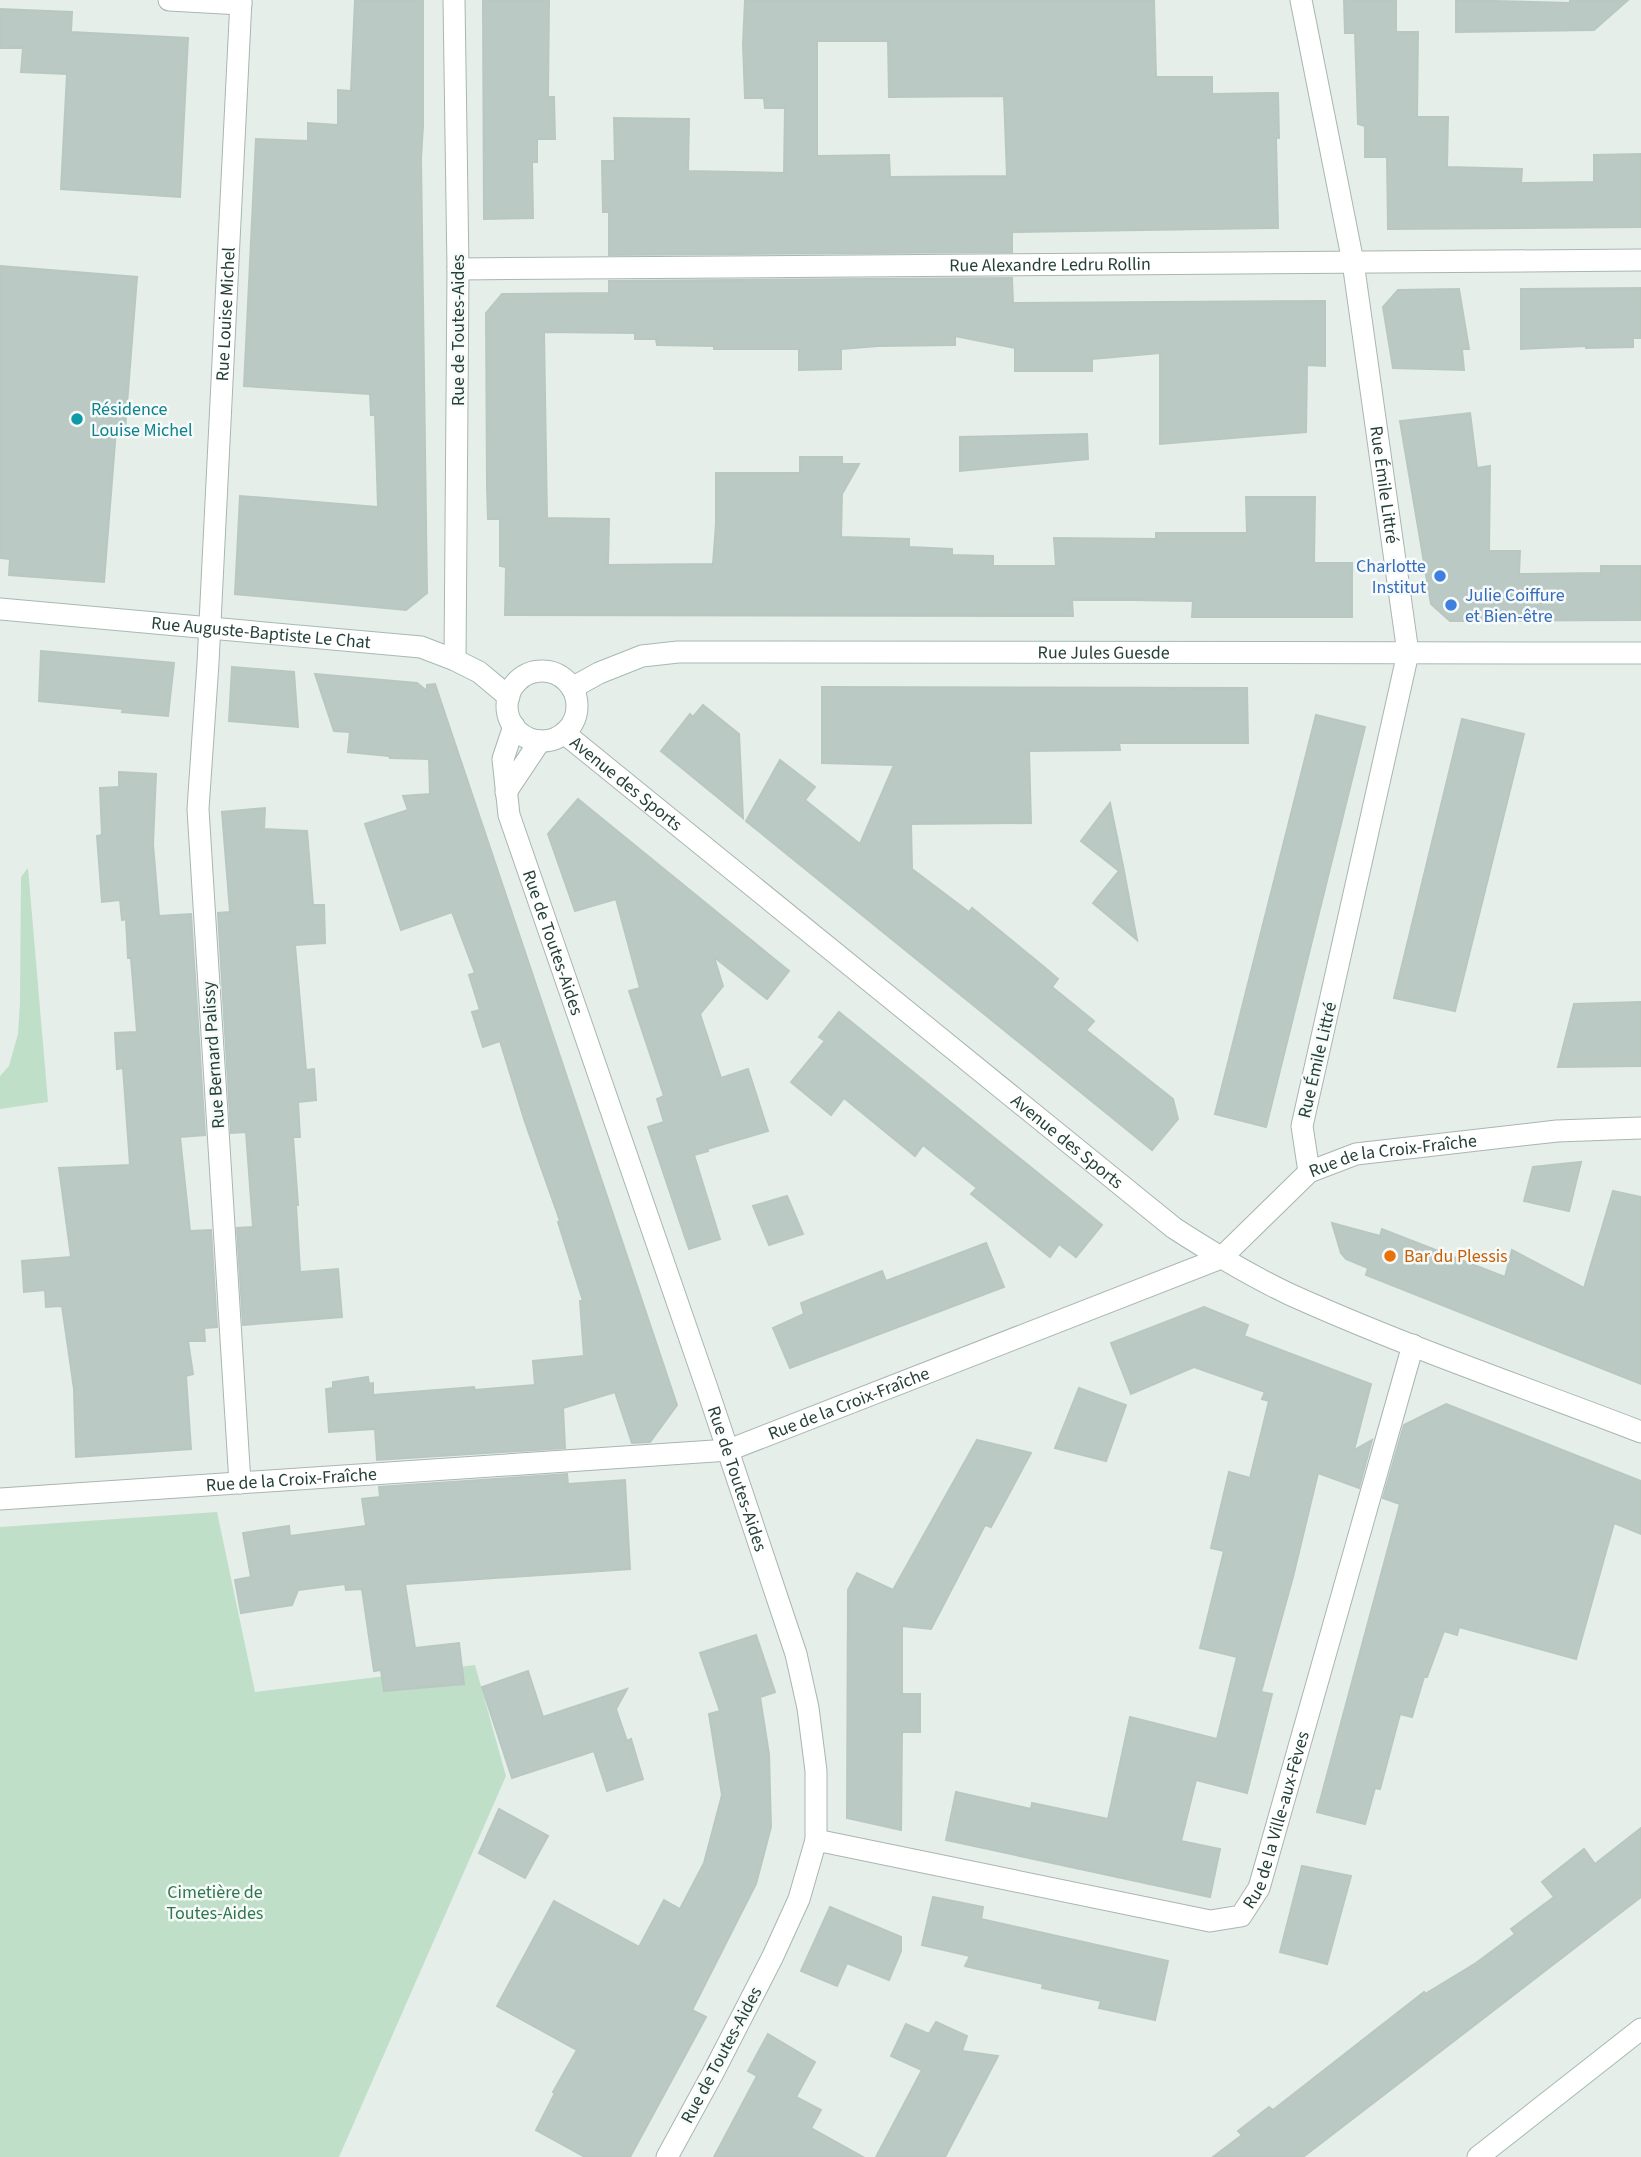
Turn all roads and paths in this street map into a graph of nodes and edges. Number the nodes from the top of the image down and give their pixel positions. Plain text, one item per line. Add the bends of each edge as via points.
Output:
1 (169, 0) edge
2 (454, 0) edge
3 (1301, 0) edge
4 (241, 2) edge
5 (1641, 260) edge
6 (1353, 262) junction
7 (458, 269) junction
8 (0, 609) edge
9 (210, 628) junction
10 (1408, 653) junction
11 (1641, 653) edge
12 (455, 660) junction
13 (572, 688) junction
14 (509, 697) junction
15 (514, 726) junction
16 (564, 733) junction
17 (540, 741) junction
18 (506, 792) junction
19 (1641, 1128) edge
20 (1309, 1172) junction
21 (1221, 1258) junction
22 (1413, 1345) junction
23 (1641, 1432) edge
24 (729, 1450) junction
25 (240, 1483) junction
26 (0, 1499) edge
27 (816, 1840) junction
28 (1641, 2029) edge
29 (667, 2157) edge
30 (1478, 2157) edge

1 - 4 street
2 - 7 street, Rue de Toutes-Aides
3 - 6 street, Rue Émile Littré
4 - 9 street, Rue Louise Michel
5 - 6 street, Rue Alexandre Ledru Rollin
6 - 7 street, Rue Alexandre Ledru Rollin
6 - 10 street, Rue Émile Littré
7 - 12 street, Rue de Toutes-Aides
8 - 9 street, Rue Auguste-Baptiste Le Chat
9 - 12 street, Rue Auguste-Baptiste Le Chat via 421,648
9 - 25 street, Rue Bernard Palissy via 198,809
10 - 11 street, Rue Jules Guesde
10 - 13 street, Rue Jules Guesde via 678,652 642,656
10 - 20 street, Rue Émile Littré via 1302,1126
12 - 14 street, Rue Auguste-Baptiste Le Chat via 479,672
13 - 14 street via 555,673 543,671 522,678
13 - 16 street via 576,712
14 - 15 street via 508,712
15 - 17 street
15 - 18 street, Rue de Toutes-Aides via 503,759
16 - 17 street
16 - 21 street, Avenue des Sports via 1174,1228
17 - 18 street
18 - 24 street, Rue de Toutes-Aides via 509,815
19 - 20 street, Rue de la Croix-Fraîche via 1557,1132 1356,1154
20 - 21 street, Rue de la Croix-Fraîche
21 - 22 street, Avenue des Sports via 1288,1293
21 - 24 street, Rue de la Croix-Fraîche
22 - 23 street, Avenue des Sports
22 - 27 street, Rue de la Ville-aux-Fèves via 1259,1888 1241,1916 1210,1921
24 - 25 street, Rue de la Croix-Fraîche
24 - 27 street, Rue de Toutes-Aides via 796,1654 816,1771
25 - 26 street, Rue de la Croix-Fraîche
27 - 29 street, Rue de Toutes-Aides via 799,1899 774,1956
28 - 30 street

